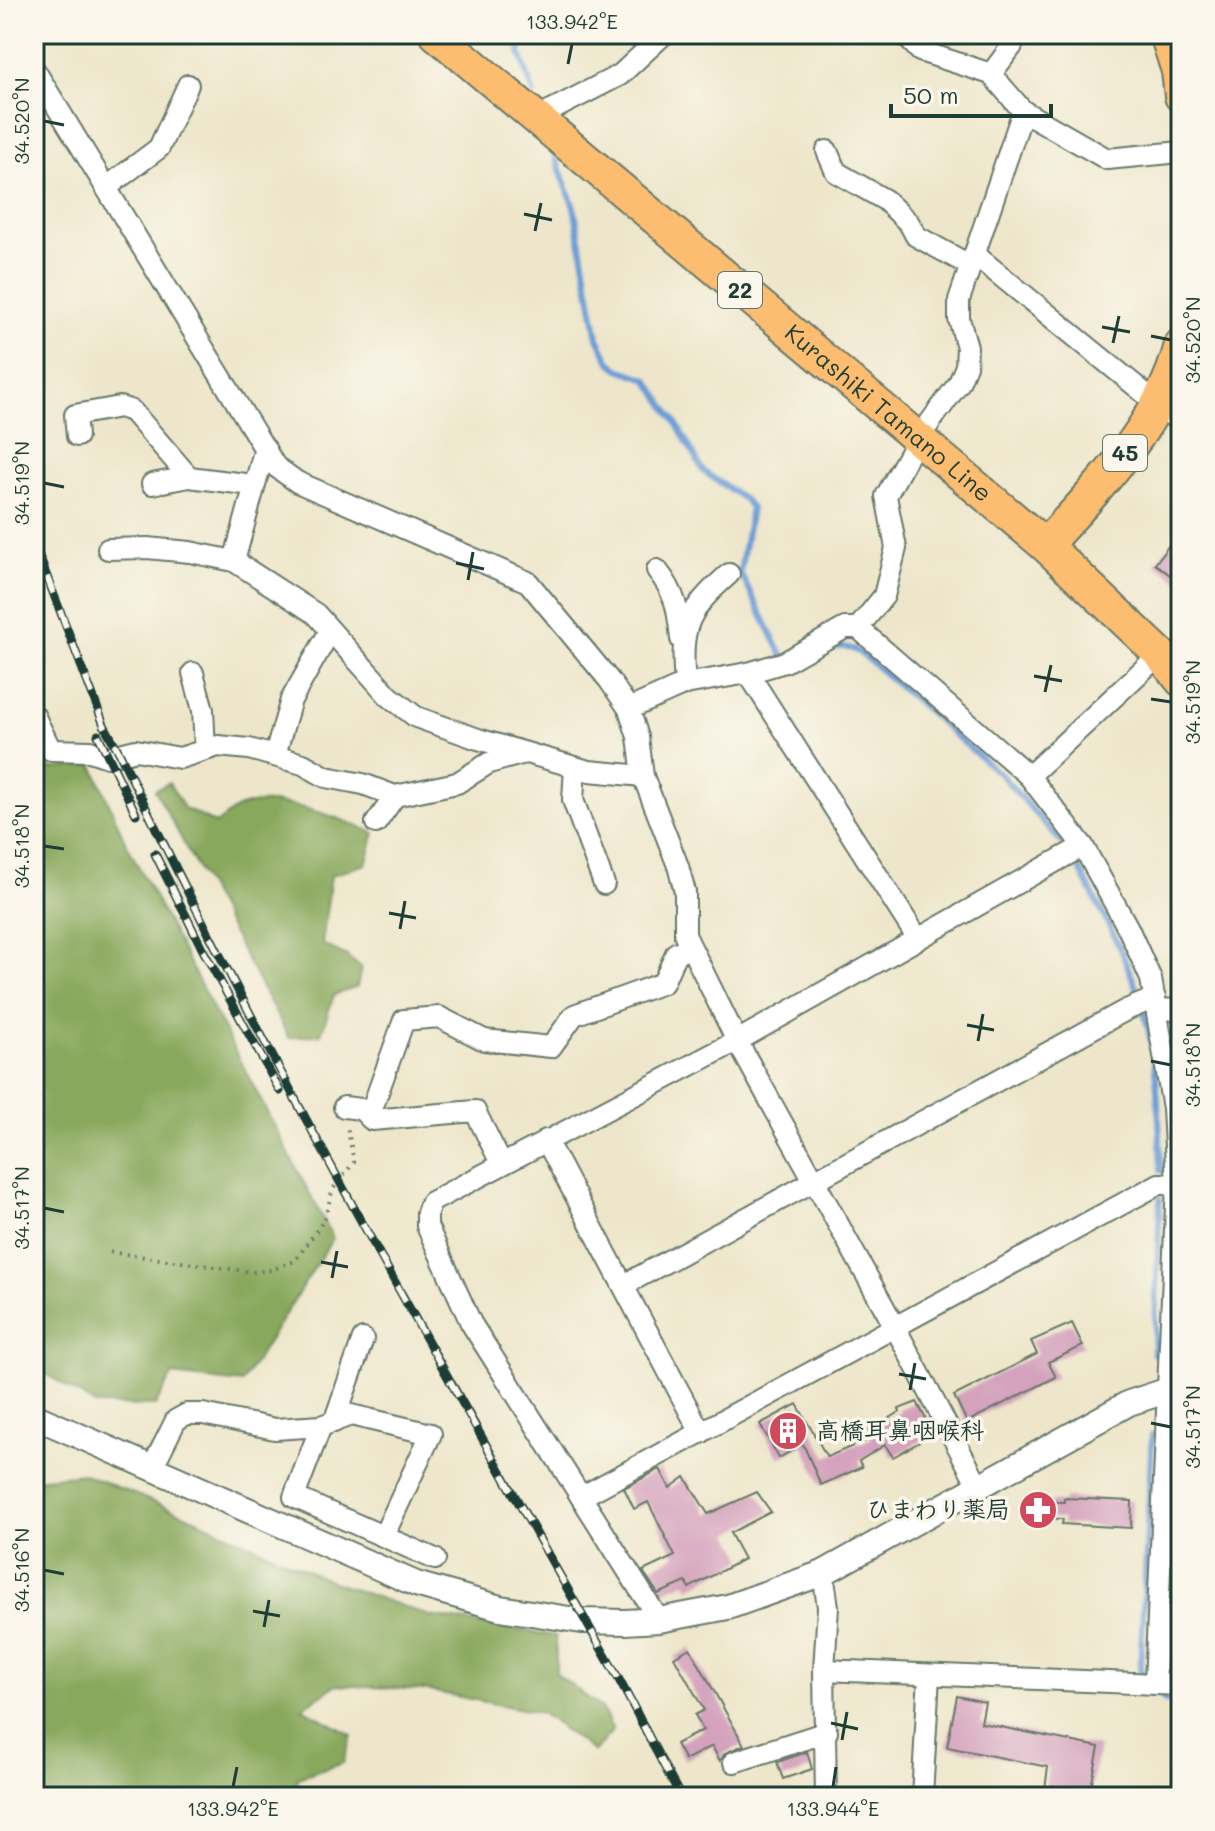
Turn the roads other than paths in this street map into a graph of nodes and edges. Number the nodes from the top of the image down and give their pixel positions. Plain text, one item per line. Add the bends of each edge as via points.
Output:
1 (436, 34) edge
2 (664, 34) edge
3 (904, 34) edge
4 (1016, 34) edge
5 (1166, 34) edge
6 (34, 69) edge
7 (991, 74) junction
8 (188, 85) dead end
9 (1181, 96) edge
10 (1023, 111) junction
11 (536, 118) junction
12 (827, 151) dead end
13 (1181, 152) edge
14 (107, 187) junction
15 (971, 259) junction
16 (1181, 345) edge
17 (1169, 413) edge
18 (77, 436) dead end
19 (917, 440) junction
20 (265, 448) junction
21 (189, 477) junction
22 (152, 484) dead end
23 (253, 485) junction
24 (1045, 545) junction
25 (108, 549) dead end
26 (234, 561) junction
27 (657, 570) dead end
28 (729, 574) dead end
29 (858, 628) junction
30 (330, 631) junction
31 (682, 647) junction
32 (1160, 654) junction
33 (193, 673) dead end
34 (748, 673) junction
35 (1181, 680) edge
36 (685, 684) junction
37 (629, 709) junction
38 (34, 715) edge
39 (205, 750) junction
40 (525, 753) junction
41 (275, 755) junction
42 (575, 767) junction
43 (643, 776) junction
44 (1029, 776) junction
45 (395, 796) junction
46 (376, 823) dead end
47 (1083, 846) junction
48 (604, 884) dead end
49 (918, 939) junction
50 (690, 947) junction
51 (1156, 1003) junction
52 (1181, 1010) edge
53 (737, 1041) junction
54 (344, 1107) road end
55 (369, 1117) junction
56 (546, 1140) junction
57 (501, 1163) junction
58 (814, 1180) junction
59 (1177, 1184) junction
60 (624, 1285) junction
61 (895, 1327) junction
62 (363, 1339) dead end
63 (1174, 1387) edge
64 (34, 1416) edge
65 (328, 1424) junction
66 (701, 1433) junction
67 (152, 1468) junction
68 (978, 1485) junction
69 (581, 1497) junction
70 (384, 1535) junction
71 (435, 1559) dead end
72 (823, 1573) junction
73 (659, 1620) junction
74 (824, 1670) junction
75 (929, 1675) junction
76 (1159, 1683) edge
77 (827, 1732) junction
78 (734, 1762) dead end
79 (826, 1797) edge
80 (922, 1797) edge

1 - 11 main road, Kurashiki Tamano Line / 22
2 - 11 street via 620,75
3 - 7 street via 920,51
4 - 7 street
5 - 9 main road
6 - 14 street
7 - 10 street
8 - 14 street via 159,148
10 - 13 street via 1107,159
10 - 15 street
11 - 19 main road, Kurashiki Tamano Line / 22
12 - 15 street via 836,172 885,200 916,236
14 - 20 street
15 - 17 street
15 - 19 street via 959,300 966,366
16 - 17 main road, 45
17 - 24 main road, 45 via 1132,445
18 - 21 street via 75,415 120,407 132,411
19 - 24 main road, Kurashiki Tamano Line / 22
19 - 29 street via 886,496 896,548 884,596
20 - 23 street
20 - 37 street via 275,466 297,482 528,582
21 - 22 street
21 - 23 street
23 - 26 street
24 - 32 main road, Kurashiki Tamano Line / 22
25 - 26 street via 190,552
26 - 30 street via 316,614
27 - 31 street via 677,605
28 - 31 street via 705,596
29 - 34 street via 845,628 785,662
29 - 44 street
30 - 40 street via 389,696 416,717
30 - 41 street via 291,700
31 - 36 street
32 - 35 main road, Kurashiki Tamano Line / 22
32 - 44 street
33 - 39 street via 203,710
34 - 36 street
34 - 49 street
36 - 37 street
37 - 43 street
38 - 39 street via 51,750 108,757 136,750 180,758
39 - 41 street via 218,746
40 - 42 street
40 - 45 street via 489,763 457,783
41 - 45 street via 326,777
42 - 43 street
42 - 48 street via 573,800
43 - 50 street via 678,866
44 - 47 street
45 - 46 street
47 - 49 street
47 - 51 street via 1128,928
49 - 53 street
50 - 53 street
50 - 55 street via 676,953 663,983 574,1015 551,1047 484,1040 439,1017 404,1020
51 - 52 street
51 - 58 street via 1126,1010
51 - 59 street via 1173,1108
53 - 56 street
53 - 58 street
54 - 55 street via 361,1109
55 - 57 street via 475,1111
56 - 57 street
56 - 60 street
57 - 69 street via 431,1202 427,1226 471,1323
58 - 60 street
58 - 61 street
59 - 61 street via 1159,1184
59 - 63 street
60 - 66 street
61 - 66 street
61 - 68 street
62 - 65 street
63 - 68 street via 1129,1403
63 - 76 street
64 - 67 street
65 - 67 street via 275,1429 187,1414 176,1420
65 - 70 street via 294,1497
65 - 70 street via 351,1415 431,1434
66 - 69 street
67 - 73 street via 447,1595 582,1621
68 - 72 street
69 - 73 street
70 - 71 street
72 - 73 street via 728,1607
72 - 74 street via 828,1607
74 - 75 street
74 - 77 street
75 - 76 street
75 - 80 street
77 - 78 street
77 - 79 street

